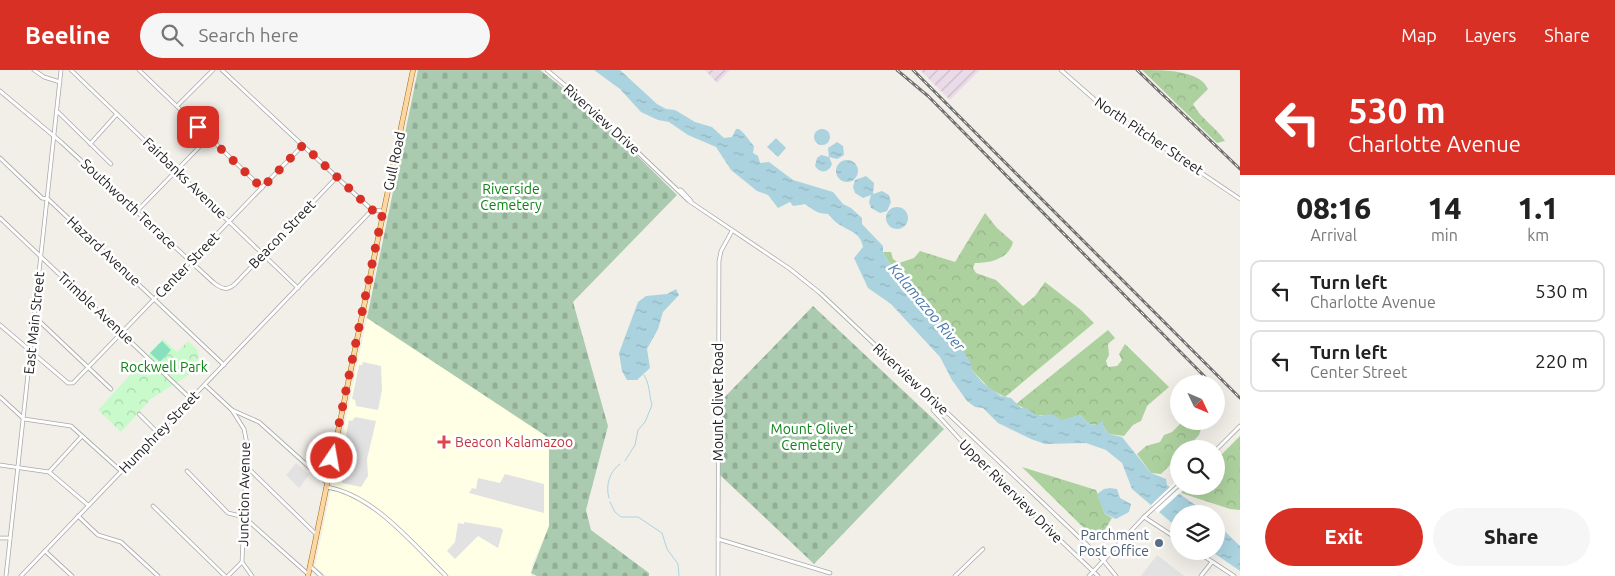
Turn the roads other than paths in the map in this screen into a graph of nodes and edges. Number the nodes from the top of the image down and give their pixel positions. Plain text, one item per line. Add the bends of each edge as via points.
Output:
1 (34, 70) edge
2 (61, 70) edge
3 (71, 70) edge
4 (212, 70) edge
5 (222, 70) edge
6 (413, 70) edge
7 (547, 70) edge
8 (1061, 70) edge
9 (142, 71) edge
10 (60, 82) junction
11 (0, 91) edge
12 (177, 106) junction
13 (57, 112) junction
14 (117, 114) junction
15 (209, 137) junction
16 (54, 138) junction
17 (90, 144) junction
18 (303, 145) junction
19 (0, 158) edge
20 (111, 164) dead end
21 (176, 170) junction
22 (336, 178) junction
23 (262, 188) junction
24 (48, 198) junction
25 (1240, 199) edge
26 (372, 210) junction
27 (137, 211) junction
28 (383, 211) junction
29 (0, 218) edge
30 (230, 221) junction
31 (732, 231) junction
32 (263, 254) junction
33 (42, 258) junction
34 (190, 261) junction
35 (298, 288) junction
36 (227, 289) joint
37 (155, 298) junction
38 (35, 318) junction
39 (0, 325) edge
40 (122, 333) junction
41 (31, 353) junction
42 (224, 365) junction
43 (88, 368) junction
44 (205, 385) junction
45 (111, 389) dead end
46 (0, 398) edge
47 (191, 399) junction
48 (935, 400) junction
49 (232, 410) junction
50 (139, 414) dead end
51 (24, 419) junction
52 (1240, 426) edge
53 (158, 433) junction
54 (82, 436) junction
55 (1225, 441) edge
56 (0, 465) edge
57 (18, 468) junction
58 (247, 468) junction
59 (121, 471) junction
60 (186, 471) dead end
61 (49, 472) junction
62 (326, 485) junction
63 (1170, 493) edge
64 (88, 506) junction
65 (153, 506) dead end
66 (78, 516) junction
67 (244, 517) junction
68 (1144, 517) junction
69 (316, 534) junction
70 (1170, 534) edge
71 (0, 538) edge
72 (10, 538) junction
73 (718, 539) junction
74 (983, 549) dead end
75 (45, 551) junction
76 (1103, 560) junction
77 (1209, 560) edge
78 (242, 562) junction
79 (1212, 562) junction
80 (310, 566) junction
81 (1094, 572) junction
82 (830, 573) dead end
83 (308, 575) edge
84 (6, 576) edge
85 (21, 576) edge
86 (72, 576) edge
87 (158, 576) edge
88 (226, 576) edge
89 (252, 576) edge
90 (321, 576) edge
91 (446, 576) edge
92 (718, 576) edge
93 (955, 576) edge
94 (1089, 576) edge
95 (1098, 576) edge
96 (1116, 576) edge
97 (1201, 576) edge
98 (1234, 576) edge

1 - 10 street
2 - 10 street, East Main Street
3 - 14 street, Fairbanks Avenue
4 - 12 street
5 - 18 street
6 - 28 main road, Gull Road
7 - 31 street, Riverview Drive via 678,190
8 - 25 street, North Pitcher Street via 1102,106
9 - 12 street
10 - 13 street, East Main Street
11 - 16 street, Southworth Terrace
12 - 15 street
13 - 16 street, East Main Street
13 - 17 street
14 - 17 street
14 - 21 street, Fairbanks Avenue
15 - 21 street
15 - 23 street
16 - 24 street, East Main Street
16 - 27 street, Southworth Terrace
17 - 20 street
18 - 22 street
18 - 23 street, Center Street
19 - 24 street, Hazard Avenue via 42,198
21 - 27 street
21 - 30 street, Fairbanks Avenue
22 - 26 street
22 - 32 street, Beacon Street
23 - 30 street, Center Street
24 - 33 street, East Main Street
24 - 37 street, Hazard Avenue
26 - 28 street
26 - 35 street, Humphrey Street
27 - 34 street, Southworth Terrace
28 - 62 main road, Gull Road
29 - 33 street, Trimble Avenue
30 - 32 street, Fairbanks Avenue
30 - 34 street, Center Street
31 - 48 street, Riverview Drive via 808,283
31 - 73 street, Mount Olivet Road via 718,261
32 - 35 street, Fairbanks Avenue
32 - 36 street, Beacon Street
33 - 38 street, East Main Street
33 - 40 street, Trimble Avenue
34 - 36 street, Southworth Terrace
34 - 37 street, Center Street
35 - 42 street, Humphrey Street
37 - 40 street, Center Street
37 - 42 street, Hazard Avenue
38 - 41 street, East Main Street
38 - 43 street
39 - 41 street
40 - 43 street, Center Street
40 - 47 street, Trimble Avenue
41 - 43 street, Center Street via 71,384
41 - 51 street, East Main Street
42 - 44 street, Humphrey Street
43 - 45 street
44 - 47 street, Humphrey Street
44 - 49 street
46 - 51 street
47 - 53 street, Humphrey Street
48 - 76 street, Riverview Drive
48 - 81 street, Upper Riverview Drive via 933,410 940,419 1001,484
49 - 58 street, Junction Avenue via 244,429
49 - 62 street via 259,422
50 - 53 street
51 - 54 street via 66,424
51 - 57 street, East Main Street
52 - 55 street
53 - 59 street, Humphrey Street
54 - 59 street
54 - 61 street
56 - 57 street
57 - 61 street
57 - 72 street, East Main Street
58 - 67 street, Junction Avenue
58 - 69 street
59 - 64 street, Humphrey Street
60 - 67 street via 228,513
61 - 64 street
62 - 69 main road, Gull Road
62 - 91 street via 372,507
63 - 68 street
64 - 66 street, Humphrey Street
65 - 88 street
66 - 75 street, Humphrey Street
66 - 87 street via 98,535 121,542
67 - 78 street, Junction Avenue
67 - 83 street
68 - 70 street
68 - 76 street
69 - 80 main road, Gull Road
71 - 72 street
72 - 84 street, East Main Street
73 - 82 street
73 - 92 street, Mount Olivet Road
74 - 93 street
75 - 85 street, Humphrey Street
75 - 86 street
76 - 81 street
76 - 96 street, Riverview Drive
77 - 79 street
78 - 88 street, Junction Avenue
78 - 89 street
79 - 97 street
79 - 98 street
80 - 83 main road, Gull Road
80 - 90 street
81 - 94 street
81 - 95 street, Upper Riverview Drive

